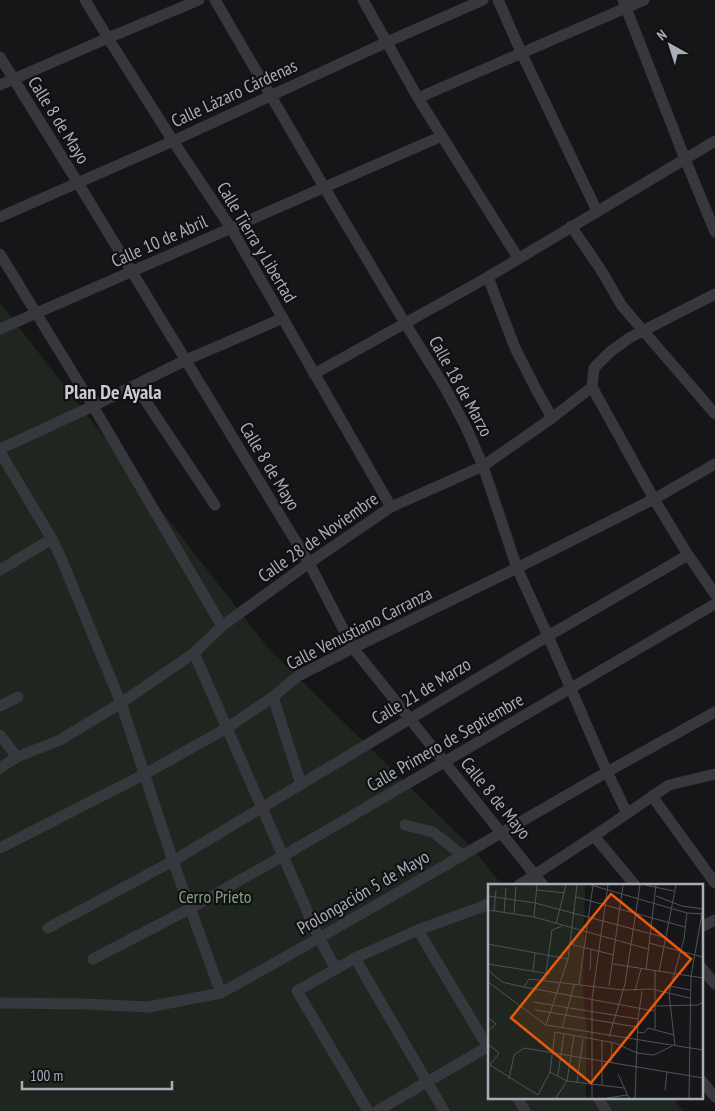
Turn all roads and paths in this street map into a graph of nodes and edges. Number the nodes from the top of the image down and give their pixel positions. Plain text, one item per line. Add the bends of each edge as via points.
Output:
1 (85, 0) edge
2 (199, 0) edge
3 (215, 0) edge
4 (363, 0) edge
5 (482, 0) edge
6 (498, 0) edge
7 (644, 0) edge
8 (624, 4) edge
9 (108, 38) junction
10 (387, 42) junction
11 (521, 52) junction
12 (0, 57) edge
13 (13, 79) junction
14 (0, 86) edge
15 (272, 96) junction
16 (418, 98) junction
17 (442, 136) junction
18 (173, 140) junction
19 (715, 141) edge
20 (684, 159) junction
21 (78, 183) junction
22 (324, 187) junction
23 (597, 211) junction
24 (0, 217) edge
25 (571, 226) junction
26 (231, 228) junction
27 (715, 232) edge
28 (0, 254) edge
29 (518, 258) junction
30 (131, 272) junction
31 (488, 277) junction
32 (715, 294) edge
33 (36, 313) junction
34 (282, 318) junction
35 (405, 323) junction
36 (0, 329) edge
37 (644, 331) junction
38 (186, 360) junction
39 (314, 374) junction
40 (135, 385) junction
41 (592, 387) junction
42 (93, 406) junction
43 (715, 414) edge
44 (552, 418) junction
45 (0, 450) edge
46 (715, 464) edge
47 (483, 466) junction
48 (654, 499) junction
49 (215, 505) dead end
50 (391, 507) junction
51 (52, 539) junction
52 (688, 556) junction
53 (309, 563) junction
54 (517, 568) junction
55 (0, 570) edge
56 (715, 594) edge
57 (715, 604) edge
58 (222, 626) junction
59 (548, 636) junction
60 (354, 648) junction
61 (194, 653) junction
62 (571, 688) junction
63 (18, 696) dead end
64 (273, 697) junction
65 (121, 703) junction
66 (0, 706) edge
67 (715, 712) edge
68 (410, 718) junction
69 (227, 728) junction
70 (0, 735) edge
71 (17, 757) junction
72 (445, 762) junction
73 (0, 768) edge
74 (607, 772) junction
75 (145, 774) junction
76 (715, 774) edge
77 (301, 784) junction
78 (652, 796) junction
79 (262, 808) junction
80 (627, 813) junction
81 (404, 824) dead end
82 (501, 833) junction
83 (594, 836) junction
84 (0, 848) edge
85 (462, 855) junction
86 (283, 856) junction
87 (173, 861) junction
88 (535, 875) junction
89 (715, 883) edge
90 (521, 884) edge
91 (542, 884) edge
92 (633, 884) edge
93 (191, 908) junction
94 (487, 908) edge
95 (715, 920) edge
96 (702, 926) edge
97 (48, 928) dead end
98 (418, 930) junction
99 (320, 938) junction
100 (355, 958) junction
101 (93, 959) dead end
102 (702, 968) edge
103 (336, 969) junction
104 (715, 984) edge
105 (221, 992) junction
106 (0, 1003) edge
107 (488, 1048) edge
108 (702, 1081) edge
109 (426, 1082) junction
110 (715, 1097) edge
111 (518, 1098) edge
112 (599, 1098) edge
113 (368, 1111) edge
114 (377, 1111) edge
115 (444, 1111) edge
116 (525, 1111) edge
117 (606, 1111) edge

1 - 9 street, Calle Tierra y Libertad
2 - 9 street
3 - 15 street, Calle 18 de Marzo
4 - 10 street
5 - 10 street, Calle Lázaro Cárdenas
6 - 11 street
7 - 8 street
8 - 11 street
8 - 20 street
9 - 13 street
9 - 18 street, Calle Tierra y Libertad
10 - 15 street, Calle Lázaro Cárdenas
10 - 16 street
11 - 16 street
11 - 23 street
12 - 13 street, Calle 8 de Mayo
13 - 14 street
13 - 21 street, Calle 8 de Mayo
15 - 18 street, Calle Lázaro Cárdenas
15 - 22 street, Calle 18 de Marzo
16 - 17 street
17 - 22 street, Calle 10 de Abril
17 - 29 street
18 - 21 street, Calle Lázaro Cárdenas
18 - 26 street, Calle Tierra y Libertad
19 - 20 street
20 - 23 street
20 - 27 street
21 - 24 street, Calle Lázaro Cárdenas
21 - 30 street, Calle 8 de Mayo
22 - 26 street, Calle 10 de Abril
22 - 35 street, Calle 18 de Marzo
23 - 25 street
25 - 29 street
25 - 37 street via 622,306
26 - 30 street, Calle 10 de Abril
26 - 34 street, Calle Tierra y Libertad
28 - 33 street
29 - 31 street
30 - 33 street, Calle 10 de Abril
30 - 38 street, Calle 8 de Mayo
31 - 35 street
31 - 44 street via 515,348
32 - 37 street
33 - 36 street, Calle 10 de Abril
33 - 42 street
34 - 38 street
34 - 39 street, Calle Tierra y Libertad
35 - 39 street
35 - 47 street, Calle 18 de Marzo via 466,427
37 - 41 street via 610,352 594,368
37 - 43 street
38 - 40 street
38 - 53 street, Calle 8 de Mayo
39 - 50 street, Calle Tierra y Libertad
40 - 42 street
40 - 49 street
41 - 44 street, Calle 28 de Noviembre
41 - 48 street
42 - 45 street
42 - 58 street
44 - 47 street, Calle 28 de Noviembre
45 - 51 street
46 - 48 street, Calle Venustiano Carranza
47 - 50 street, Calle 28 de Noviembre
47 - 54 street, Calle 18 de Marzo
48 - 52 street
48 - 54 street, Calle Venustiano Carranza
50 - 53 street, Calle 28 de Noviembre
51 - 55 street
51 - 65 street
52 - 56 street
52 - 59 street, Calle 21 de Marzo
53 - 58 street, Calle 28 de Noviembre
53 - 60 street, Calle 8 de Mayo
54 - 59 street, Calle 18 de Marzo
54 - 60 street, Calle Venustiano Carranza
57 - 62 street, Calle Primero de Septiembre
58 - 61 street, Calle 28 de Noviembre
59 - 62 street, Calle 18 de Marzo
59 - 68 street, Calle 21 de Marzo
60 - 64 street, Calle Venustiano Carranza via 298,676
60 - 68 street, Calle 8 de Mayo
61 - 65 street, Calle 28 de Noviembre
61 - 69 street
62 - 72 street, Calle Primero de Septiembre
62 - 74 street, Calle 18 de Marzo
63 - 66 street
64 - 69 street, Calle Venustiano Carranza
64 - 77 street
65 - 71 street, Calle 28 de Noviembre via 60,740
65 - 75 street
67 - 74 street, Prolongación 5 de Mayo
68 - 72 street, Calle 8 de Mayo
68 - 77 street, Calle 21 de Marzo
69 - 75 street, Calle Venustiano Carranza
69 - 79 street
70 - 71 street
71 - 73 street, Calle 28 de Noviembre
72 - 82 street, Calle 8 de Mayo
72 - 86 street, Calle Primero de Septiembre
74 - 80 street, Calle 18 de Marzo
74 - 82 street, Prolongación 5 de Mayo
75 - 84 street, Calle Venustiano Carranza
75 - 87 street
76 - 78 street via 669,785
77 - 79 street, Calle 21 de Marzo
78 - 80 street
78 - 89 street
79 - 86 street
79 - 87 street, Calle 21 de Marzo
80 - 83 street
81 - 85 street via 433,832
82 - 85 street, Prolongación 5 de Mayo
82 - 88 street, Calle 8 de Mayo
83 - 88 street
83 - 92 street
85 - 99 street, Prolongación 5 de Mayo
86 - 93 street, Calle Primero de Septiembre
86 - 99 street
87 - 93 street
87 - 97 street, Calle 21 de Marzo
88 - 90 street
88 - 91 street, Calle 8 de Mayo
93 - 101 street, Calle Primero de Septiembre
93 - 105 street
94 - 98 street
95 - 96 street
98 - 100 street
98 - 107 street
99 - 103 street
99 - 105 street, Prolongación 5 de Mayo
100 - 103 street
100 - 109 street
102 - 104 street
103 - 113 street via 297,991
105 - 106 street, Prolongación 5 de Mayo via 148,1006
107 - 109 street
108 - 110 street
109 - 114 street
109 - 115 street
111 - 116 street
112 - 117 street

